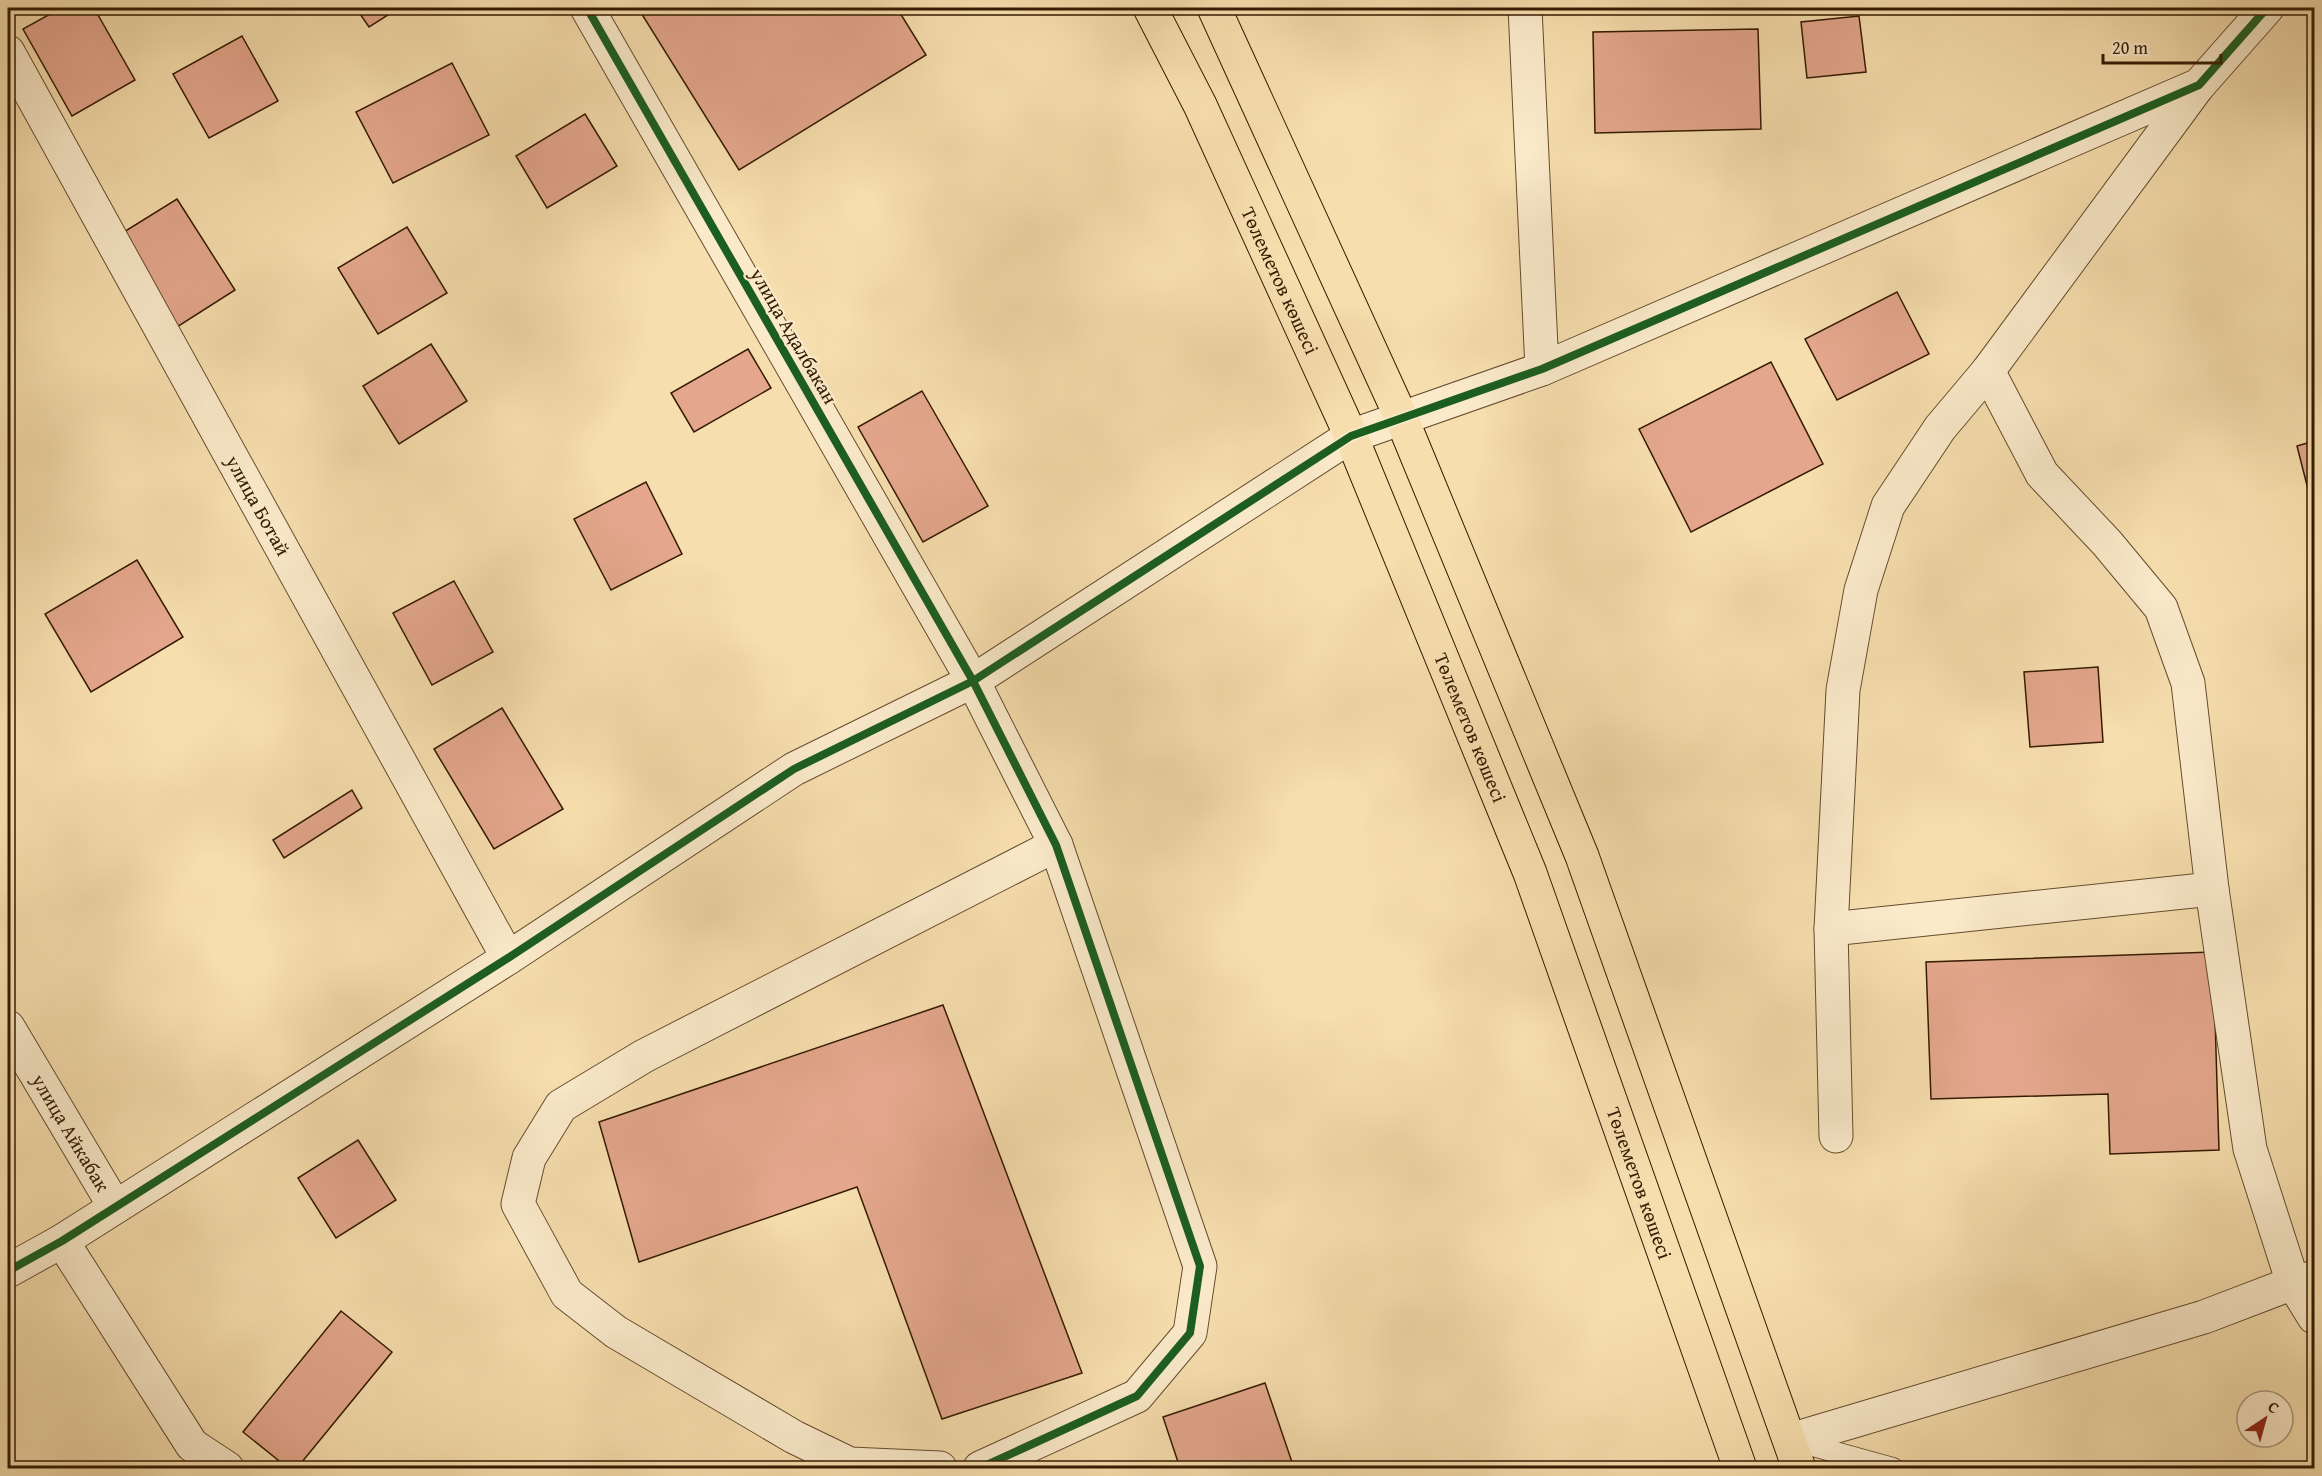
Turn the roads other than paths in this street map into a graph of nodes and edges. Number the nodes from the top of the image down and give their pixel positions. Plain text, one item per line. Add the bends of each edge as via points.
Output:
1 (587, 8) edge
2 (1150, 8) edge
3 (1214, 8) edge
4 (1525, 8) edge
5 (2267, 8) edge
6 (8, 52) edge
7 (2199, 85) junction
8 (1542, 369) junction
9 (1988, 371) junction
10 (1401, 417) junction
11 (1351, 436) junction
12 (973, 681) junction
13 (1056, 844) junction
14 (2212, 889) junction
15 (1831, 929) junction
16 (508, 958) junction
17 (8, 1027) edge
18 (1836, 1136) dead end
19 (115, 1207) junction
20 (62, 1241) junction
21 (8, 1271) edge
22 (2304, 1280) edge
23 (2314, 1317) edge
24 (1794, 1454) edge
25 (227, 1468) edge
26 (940, 1468) edge
27 (980, 1468) edge
28 (1740, 1468) edge
29 (1893, 1468) edge

1 - 12 street, улица Адалбакан
2 - 11 main road, Төлеметов көшесі via 1200,105
3 - 10 main road
4 - 8 street
5 - 7 street
6 - 16 street, улица Ботай
7 - 8 street
7 - 9 street
8 - 10 street
9 - 14 street via 2042,474 2161,608 2188,683
9 - 15 street via 1940,428 1888,506 1861,590 1843,690
10 - 11 street
10 - 24 main road via 1582,856
11 - 12 street
11 - 28 main road, Төлеметов көшесі via 1530,873
12 - 13 street, улица Адалбакан
12 - 16 street via 794,769
13 - 26 street via 644,1056 561,1106 529,1158 518,1204 567,1294 616,1332 794,1437 850,1464
13 - 27 street, улица Адалбакан via 1200,1266 1190,1333 1137,1396
14 - 15 street
14 - 22 street via 2250,1149
15 - 18 street
16 - 19 street
17 - 19 street, улица Айкабак
19 - 20 street
20 - 21 street
20 - 25 street via 192,1445
22 - 23 street
22 - 24 street
24 - 29 lane

